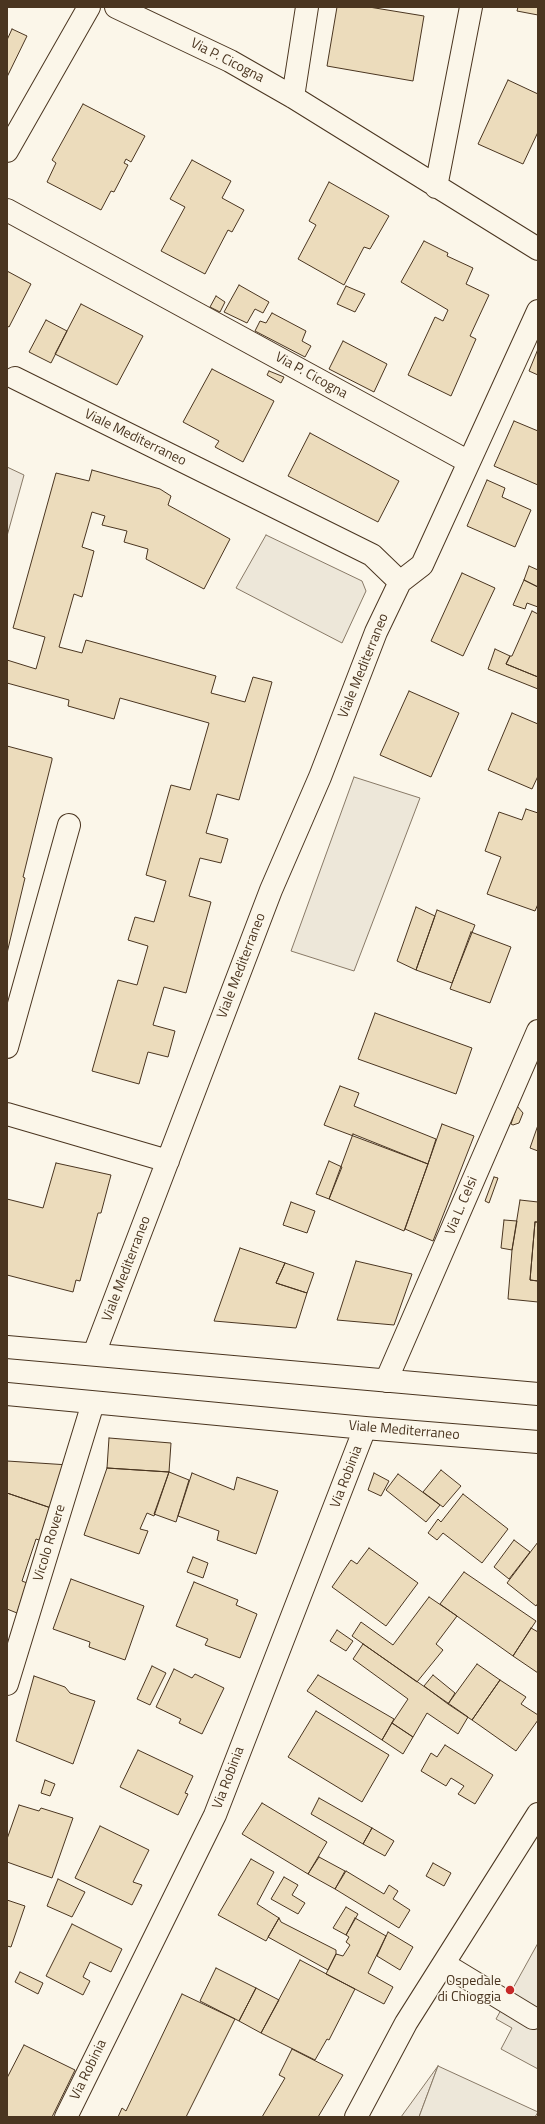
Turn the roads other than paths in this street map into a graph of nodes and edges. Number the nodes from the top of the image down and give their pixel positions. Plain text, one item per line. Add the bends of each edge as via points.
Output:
1 (89, 7) edge
2 (116, 7) edge
3 (307, 7) edge
4 (470, 7) edge
5 (294, 97) junction
6 (7, 152) edge
7 (436, 187) junction
8 (7, 210) edge
9 (538, 249) edge
10 (538, 311) edge
11 (15, 378) dead end
12 (469, 462) junction
13 (400, 582) junction
14 (69, 825) dead end
15 (538, 1031) edge
16 (7, 1047) edge
17 (7, 1114) edge
18 (168, 1161) junction
19 (7, 1347) edge
20 (94, 1354) junction
21 (386, 1381) junction
22 (7, 1394) edge
23 (538, 1394) edge
24 (93, 1403) junction
25 (365, 1428) junction
26 (538, 1442) edge
27 (7, 1684) edge
28 (538, 1814) edge
29 (444, 1964) junction
30 (533, 2018) dead end
31 (66, 2117) edge
32 (356, 2117) edge

1 - 6 street
2 - 5 street, Via P. Cicogna via 230,61
3 - 5 street
4 - 7 street
5 - 7 street, Via P. Cicogna
7 - 9 street, Via P. Cicogna
8 - 12 street, Via P. Cicogna
10 - 12 street
11 - 13 street, Viale Mediterraneo via 372,555
12 - 13 street, Viale Mediterraneo via 422,565
13 - 18 street, Viale Mediterraneo via 376,632 320,777 271,890
14 - 16 street
15 - 21 street, Via L. Celsi
17 - 18 street
18 - 20 street, Viale Mediterraneo
19 - 20 street
20 - 21 street
21 - 23 street
22 - 24 street, Viale Mediterraneo
24 - 25 street, Viale Mediterraneo
24 - 27 street, Vicolo Rovere
25 - 26 street, Viale Mediterraneo
25 - 31 street, Via Robinia via 215,1815
28 - 29 street
29 - 30 street
29 - 32 street via 406,2023

